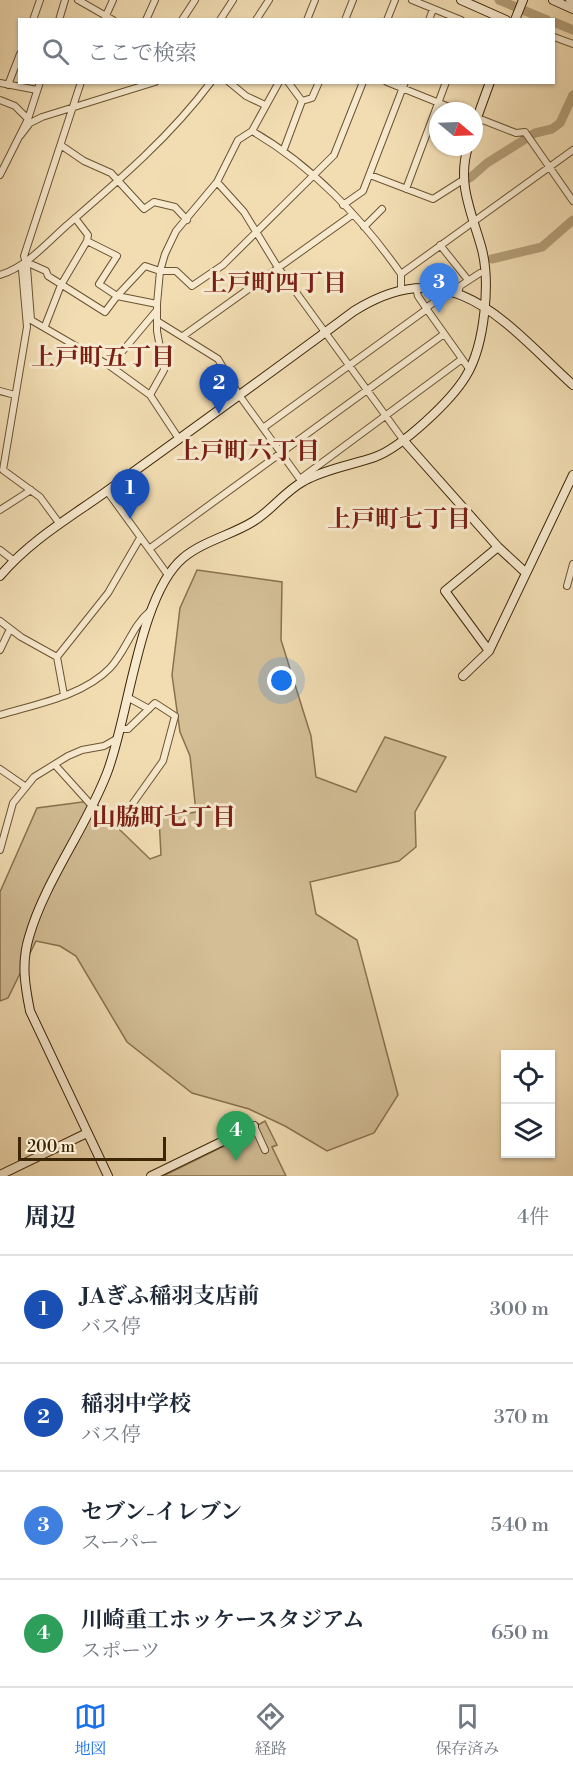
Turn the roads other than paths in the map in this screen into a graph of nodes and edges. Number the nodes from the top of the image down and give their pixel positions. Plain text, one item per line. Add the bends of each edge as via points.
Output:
1 (40, 0) edge
2 (65, 0) edge
3 (78, 0) edge
4 (113, 0) edge
5 (155, 0) edge
6 (195, 0) edge
7 (232, 0) edge
8 (269, 0) edge
9 (315, 0) edge
10 (353, 0) edge
11 (394, 0) edge
12 (412, 0) edge
13 (461, 0) edge
14 (523, 0) edge
15 (553, 0) edge
16 (568, 0) edge
17 (573, 4) edge
18 (433, 9) junction
19 (573, 9) edge
20 (105, 17) edge
21 (34, 18) edge
22 (60, 18) edge
23 (147, 18) edge
24 (183, 18) edge
25 (221, 18) edge
26 (257, 18) edge
27 (308, 18) edge
28 (346, 18) edge
29 (388, 18) edge
30 (430, 18) edge
31 (456, 18) edge
32 (502, 18) edge
33 (516, 18) edge
34 (555, 37) edge
35 (573, 44) edge
36 (18, 59) edge
37 (0, 83) edge
38 (39, 84) edge
39 (80, 84) edge
40 (210, 84) edge
41 (231, 84) edge
42 (278, 84) edge
43 (289, 84) edge
44 (318, 84) edge
45 (362, 84) edge
46 (445, 84) edge
47 (489, 84) edge
48 (8, 85) junction
49 (135, 85) edge
50 (404, 86) edge
51 (37, 90) junction
52 (0, 100) edge
53 (302, 101) junction
54 (436, 102) edge
55 (438, 102) edge
56 (482, 102) edge
57 (265, 105) junction
58 (73, 106) junction
59 (28, 119) junction
60 (483, 123) edge
61 (429, 127) edge
62 (252, 130) junction
63 (20, 136) junction
64 (62, 146) junction
65 (284, 150) junction
66 (573, 150) edge
67 (0, 154) edge
68 (467, 156) edge
69 (8, 157) junction
70 (548, 168) junction
71 (0, 175) edge
72 (370, 175) junction
73 (313, 176) junction
74 (463, 180) junction
75 (119, 181) junction
76 (217, 182) junction
77 (406, 189) junction
78 (573, 201) edge
79 (343, 206) junction
80 (382, 209) dead end
81 (352, 215) junction
82 (75, 218) junction
83 (187, 219) junction
84 (472, 222) junction
85 (364, 227) junction
86 (255, 234) junction
87 (87, 241) junction
88 (440, 245) junction
89 (25, 262) junction
90 (277, 266) junction
91 (160, 271) junction
92 (480, 273) dead end
93 (401, 274) junction
94 (0, 275) edge
95 (468, 280) junction
96 (61, 285) junction
97 (416, 288) junction
98 (441, 289) junction
99 (401, 291) junction
100 (458, 293) junction
101 (117, 296) junction
102 (484, 305) junction
103 (157, 307) junction
104 (426, 309) junction
105 (157, 321) junction
106 (45, 326) junction
107 (325, 333) junction
108 (444, 334) junction
109 (183, 336) junction
110 (462, 359) junction
111 (349, 365) junction
112 (110, 366) junction
113 (470, 370) junction
114 (573, 385) edge
115 (367, 390) junction
116 (0, 391) edge
117 (15, 395) junction
118 (150, 395) junction
119 (239, 395) junction
120 (386, 415) junction
121 (263, 428) junction
122 (179, 439) junction
123 (404, 441) junction
124 (281, 453) junction
125 (573, 475) edge
126 (301, 480) junction
127 (31, 490) junction
128 (107, 491) junction
129 (0, 510) edge
130 (60, 523) junction
131 (140, 538) junction
132 (498, 547) junction
133 (149, 549) junction
134 (0, 550) edge
135 (13, 560) junction
136 (573, 564) edge
137 (526, 573) junction
138 (168, 574) junction
139 (0, 576) edge
140 (567, 586) dead end
141 (150, 610) junction
142 (0, 621) edge
143 (10, 629) junction
144 (0, 650) edge
145 (489, 651) junction
146 (57, 657) junction
147 (463, 676) dead end
148 (64, 695) junction
149 (129, 698) junction
150 (149, 709) junction
151 (0, 715) edge
152 (120, 734) junction
153 (56, 766) junction
154 (0, 769) edge
155 (26, 787) junction
156 (93, 807) junction
157 (0, 850) edge
158 (254, 1126) joint
159 (87, 1133) junction
160 (266, 1150) dead end
161 (0, 1175) edge
162 (108, 1176) edge
163 (151, 1176) edge

1 - 21 street
2 - 22 street
3 - 20 street
4 - 20 street
5 - 23 street
6 - 24 street
7 - 25 street
8 - 26 street
9 - 27 street
10 - 28 street
11 - 29 street
12 - 18 street
13 - 32 street
14 - 33 street
15 - 19 street
16 - 17 street
18 - 30 street
18 - 31 street
34 - 35 street
36 - 48 street
37 - 48 street
38 - 51 street
39 - 58 street
40 - 75 street
41 - 57 street
42 - 57 street
43 - 53 street
44 - 53 street via 312,98
45 - 73 street via 334,155
46 - 55 street
47 - 56 street
48 - 51 street
49 - 58 street
50 - 54 street
50 - 72 street
51 - 59 street
52 - 59 street via 15,106
53 - 65 street
57 - 62 street
58 - 63 street via 30,123
58 - 64 street
59 - 63 street
60 - 70 street via 516,134 525,132
61 - 77 street
62 - 65 street
62 - 76 street via 238,140
63 - 69 street
64 - 75 street
64 - 89 street
65 - 73 street
66 - 70 street
67 - 69 street
68 - 74 street
69 - 71 street
70 - 78 street
70 - 84 street
72 - 77 street
72 - 79 street via 363,191
73 - 79 street
73 - 86 street
74 - 77 street via 433,200
74 - 84 street
75 - 82 street
75 - 83 street via 144,209 154,202 175,207
76 - 83 street
76 - 86 street via 244,212
79 - 81 street
80 - 85 street
81 - 85 street
81 - 90 street
82 - 87 street via 88,235
82 - 89 street
83 - 91 street via 176,231
84 - 88 street
84 - 102 street via 486,265
85 - 93 street
86 - 90 street
86 - 91 street via 223,265 192,286 176,271
87 - 96 street
87 - 101 street via 117,256 99,284
88 - 93 street
88 - 95 street
89 - 94 street
89 - 96 street via 46,271
89 - 106 street via 31,320
89 - 117 street via 22,270 27,327
90 - 107 street
90 - 109 street
91 - 101 street via 145,267
91 - 103 street
92 - 95 street
93 - 99 street
95 - 100 street
96 - 101 street via 105,312
96 - 106 street
97 - 98 street
97 - 99 street
97 - 104 street
98 - 100 street
98 - 104 street via 440,298
99 - 107 street via 371,301
100 - 102 street
101 - 103 street
102 - 113 street
102 - 114 street
103 - 105 street
103 - 112 street
104 - 108 street
104 - 111 street
105 - 109 street
105 - 118 street via 164,370
106 - 112 street
107 - 111 street
107 - 119 street
108 - 110 street
108 - 115 street
109 - 119 street via 218,359
110 - 113 street
110 - 120 street
111 - 115 street
111 - 121 street
112 - 118 street
113 - 123 street via 457,389
115 - 120 street
115 - 124 street
116 - 117 street
117 - 127 street via 3,470
118 - 122 street
119 - 121 street
119 - 122 street
120 - 123 street
120 - 126 street
121 - 124 street
122 - 128 street
123 - 126 street via 383,454
123 - 132 street
124 - 126 street
124 - 133 street
125 - 137 street
126 - 138 street via 255,520 187,555
127 - 129 street
127 - 130 street
128 - 130 street
128 - 131 street
130 - 135 street
131 - 133 street
131 - 146 street via 108,592
132 - 137 street
132 - 145 street via 446,591
133 - 138 street
134 - 135 street
135 - 139 street
136 - 140 street
137 - 145 street
138 - 141 street
141 - 148 street via 111,667
141 - 149 street
142 - 143 street
143 - 144 street
143 - 146 street
145 - 147 street
146 - 148 street
148 - 151 street
149 - 150 street
149 - 152 street
150 - 152 street
150 - 156 street via 155,703 175,717 163,761 121,820
152 - 153 street via 104,746 82,750
152 - 156 street
153 - 155 street via 34,777
153 - 156 street
154 - 155 street
155 - 157 street via 13,803
156 - 159 street via 33,924 24,966 30,1011
158 - 160 street
158 - 163 street
159 - 161 street
159 - 162 street

